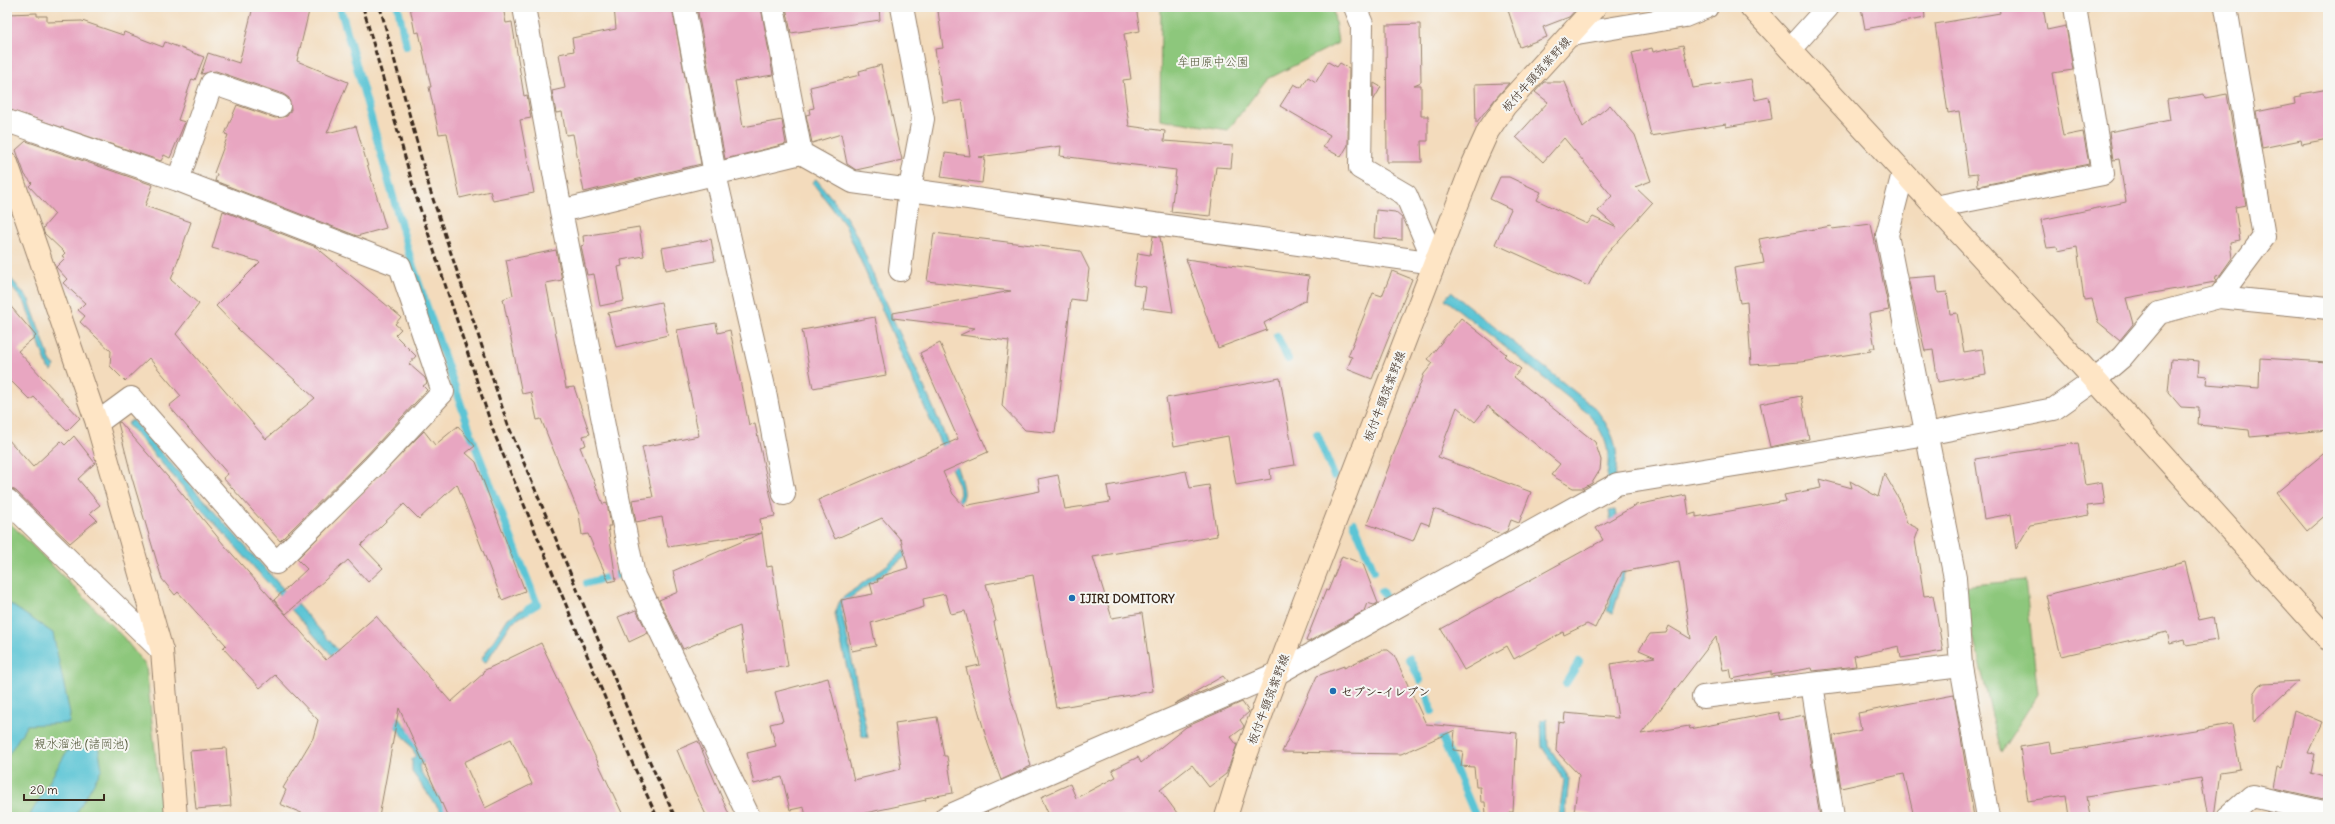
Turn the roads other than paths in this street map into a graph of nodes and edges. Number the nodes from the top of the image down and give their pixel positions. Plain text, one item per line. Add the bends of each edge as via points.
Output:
1 (524, 7) edge
2 (684, 7) edge
3 (773, 7) edge
4 (902, 7) edge
5 (1355, 7) edge
6 (1595, 7) edge
7 (1707, 7) edge
8 (1751, 7) edge
9 (1828, 7) edge
10 (2075, 7) edge
11 (2226, 7) edge
12 (1571, 35) junction
13 (1790, 49) junction
14 (279, 106) dead end
15 (7, 121) edge
16 (801, 153) junction
17 (7, 163) edge
18 (1903, 173) junction
19 (715, 174) junction
20 (178, 180) junction
21 (910, 188) junction
22 (1934, 207) junction
23 (561, 211) junction
24 (1435, 263) junction
25 (900, 270) dead end
26 (2219, 297) junction
27 (2328, 308) edge
28 (2095, 380) junction
29 (97, 423) junction
30 (1926, 434) junction
31 (784, 494) dead end
32 (7, 500) edge
33 (2328, 639) edge
34 (162, 651) junction
35 (1961, 666) junction
36 (1278, 673) junction
37 (1812, 684) junction
38 (1703, 697) dead end
39 (2328, 813) edge
40 (176, 817) edge
41 (749, 817) edge
42 (946, 817) edge
43 (1226, 817) edge
44 (1833, 817) edge
45 (1988, 817) edge
46 (2228, 817) edge

1 - 23 street
2 - 19 street
3 - 16 street
4 - 21 street via 923,119
5 - 24 street via 1362,24 1360,168 1406,195
6 - 12 street, 板付牛頸筑紫野線
7 - 12 street via 1685,16
8 - 13 street
9 - 13 street
10 - 22 street via 2103,174
11 - 26 street via 2264,237
12 - 24 street, 板付牛頸筑紫野線 via 1505,106 1488,130
13 - 18 street
14 - 20 street via 212,83
15 - 20 street
16 - 19 street
16 - 21 street via 853,182
17 - 29 street
18 - 22 street
18 - 30 street via 1887,236
19 - 23 street
19 - 31 street via 764,387
20 - 29 street via 400,266 443,392 374,466 276,563 130,398
21 - 24 street
21 - 25 street
22 - 28 street
23 - 41 street via 634,576
24 - 36 street, 板付牛頸筑紫野線
26 - 27 street
26 - 28 street via 2159,313 2122,357
28 - 30 street via 2054,409
28 - 33 street
29 - 34 street
30 - 35 street via 1955,578
30 - 36 street via 1617,484
32 - 34 street
34 - 40 street
35 - 37 street
35 - 45 street
36 - 42 street
36 - 43 street, 板付牛頸筑紫野線 via 1242,766
37 - 38 street
37 - 44 street
39 - 46 street via 2252,796

